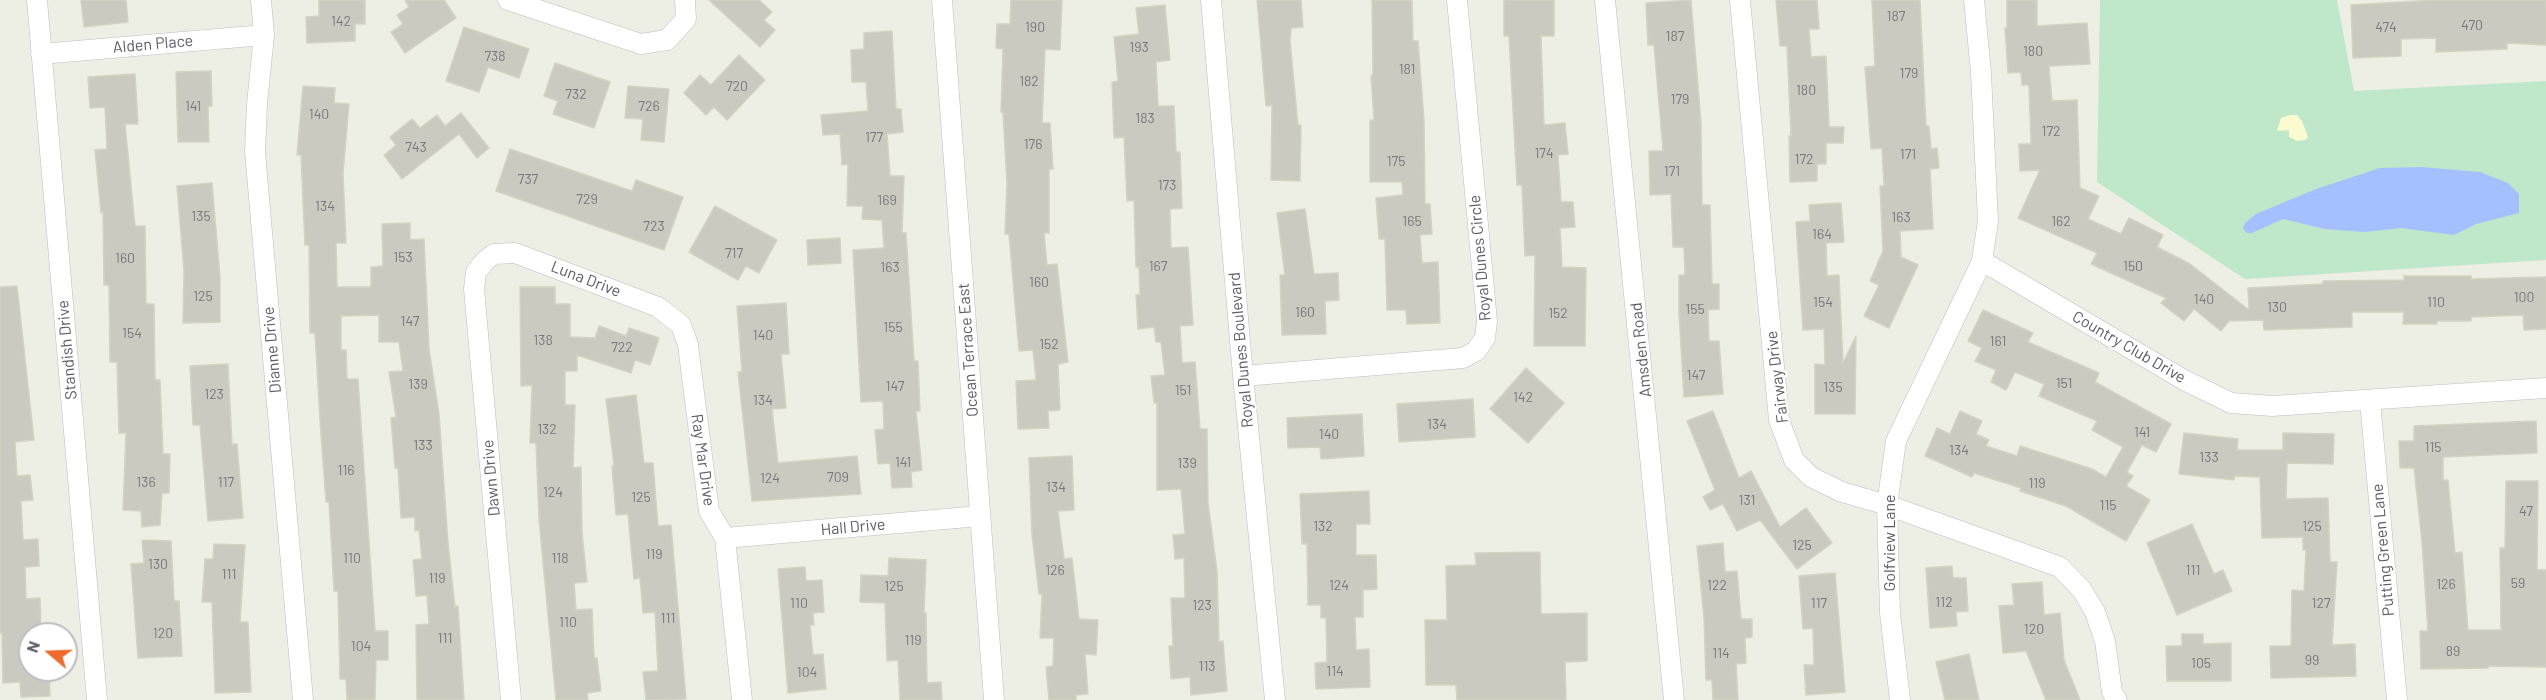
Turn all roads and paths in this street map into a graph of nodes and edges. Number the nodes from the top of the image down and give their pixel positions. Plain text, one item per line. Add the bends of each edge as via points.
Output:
1 (37, 0) edge
2 (261, 0) edge
3 (508, 0) edge
4 (685, 0) edge
5 (942, 0) edge
6 (1211, 0) edge
7 (1457, 0) edge
8 (1605, 0) edge
9 (1740, 0) edge
10 (1974, 0) edge
11 (264, 34) junction
12 (41, 54) junction
13 (486, 260) joint
14 (1982, 261) junction
15 (681, 325) joint
16 (1243, 376) junction
17 (2546, 388) edge
18 (2370, 401) junction
19 (1887, 505) junction
20 (980, 516) junction
21 (725, 538) junction
22 (98, 700) edge
23 (303, 700) edge
24 (511, 700) edge
25 (742, 700) edge
26 (994, 700) edge
27 (1275, 700) edge
28 (1674, 700) edge
29 (1900, 700) edge
30 (2117, 700) edge
31 (2397, 700) edge

1 - 12 street, Standish Drive
2 - 11 street, Dianne Drive
3 - 4 street via 640,44 667,40 686,19
5 - 20 street, Ocean Terrace East
6 - 16 street, Royal Dunes Boulevard
7 - 16 street, Royal Dunes Circle via 1487,321 1485,339 1476,351 1463,358
8 - 28 street, Amsden Road
9 - 19 street, Fairway Drive via 1779,420 1794,460 1811,477 1842,492
10 - 14 street via 1988,221
11 - 12 street, Alden Place
11 - 23 street, Dianne Drive via 255,152
12 - 22 street, Standish Drive
13 - 15 street, Luna Drive via 494,254 515,253 658,307
13 - 24 street, Dawn Drive via 476,272 474,289
14 - 18 street, Country Club Drive via 2184,380 2231,403 2272,406
14 - 19 street, Golfview Lane via 1896,441
15 - 21 street, Ray Mar Drive via 688,345 709,511
16 - 27 street, Royal Dunes Boulevard
17 - 18 street, Country Club Drive
18 - 31 street, Putting Green Lane
19 - 29 street, Golfview Lane via 1890,613
19 - 30 street, Fairway Drive via 2060,567 2082,590 2095,612
20 - 21 street, Hall Drive
20 - 26 street, Ocean Terrace East
21 - 25 street, Ray Mar Drive

